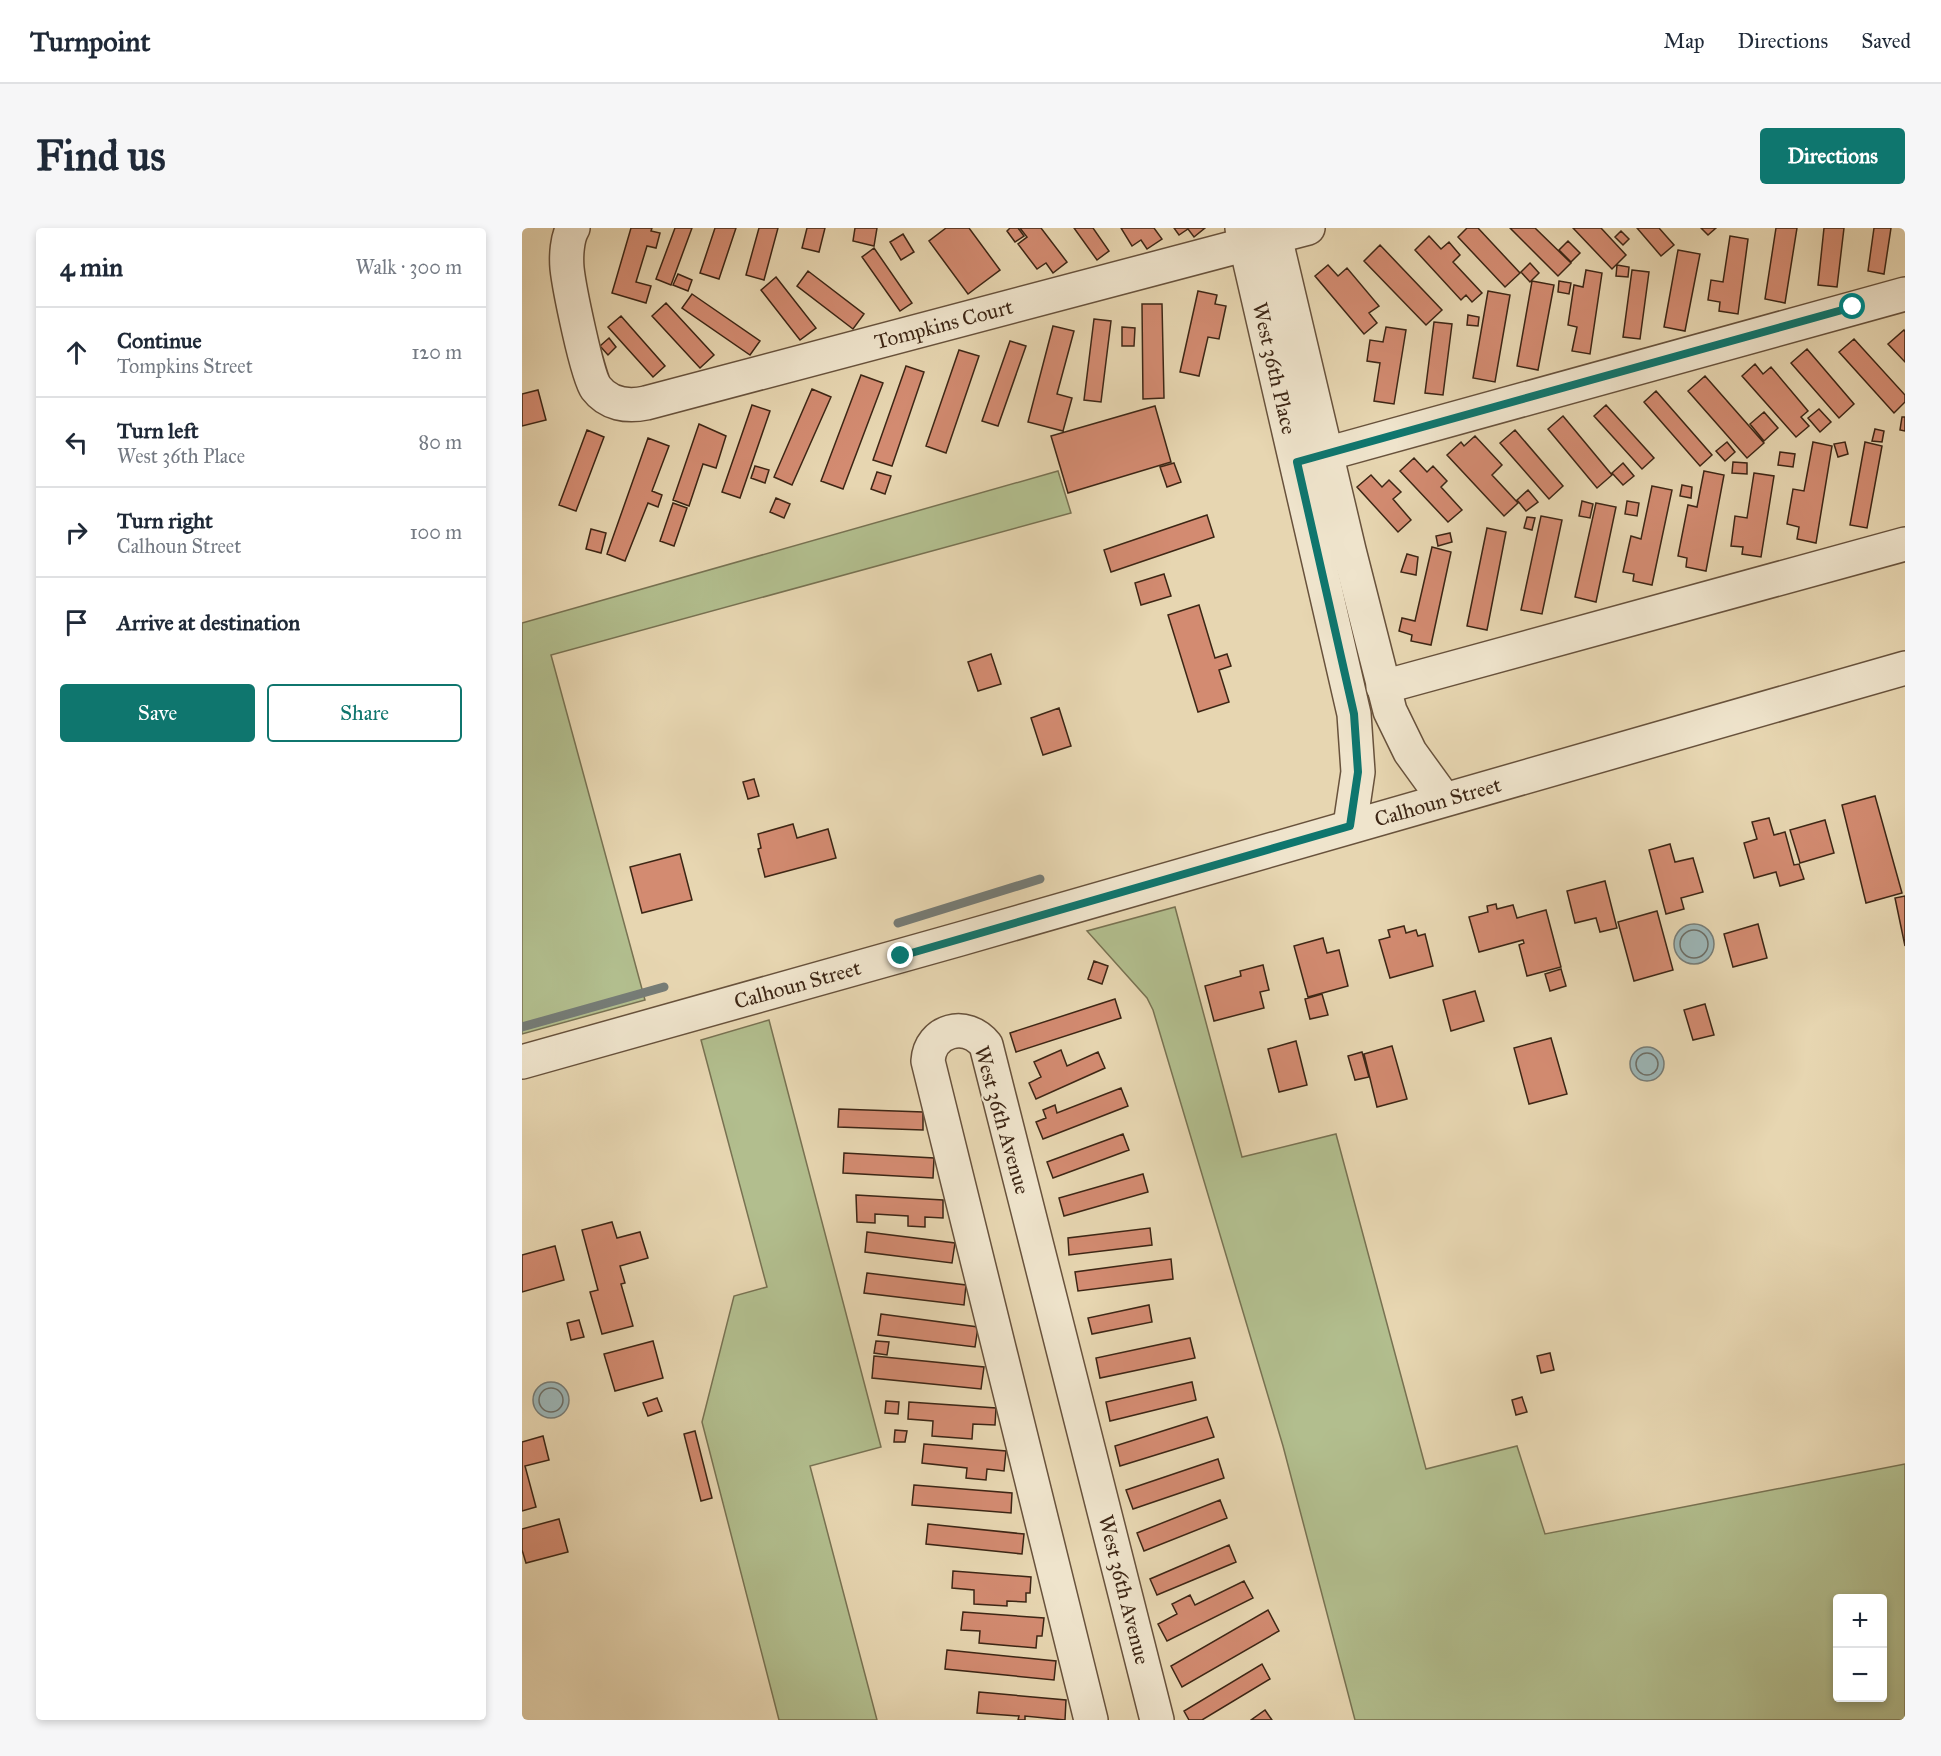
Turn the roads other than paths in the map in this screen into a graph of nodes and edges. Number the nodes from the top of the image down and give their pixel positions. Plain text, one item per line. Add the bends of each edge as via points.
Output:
1 (573, 228) edge
2 (1308, 228) edge
3 (1259, 234) edge
4 (1905, 294) edge
5 (1312, 458) junction
6 (1905, 544) edge
7 (1905, 668) edge
8 (1383, 687) junction
9 (1444, 799) junction
10 (1350, 826) junction
11 (522, 1062) edge
12 (1091, 1720) edge
13 (1157, 1720) edge

1 - 3 street, Tompkins Court via 569,234 567,267 594,387 612,401 638,405
2 - 3 street, Tompkins Court
3 - 5 street, West 36th Place
4 - 5 street
5 - 8 street, West 36th Place
5 - 10 street, West 36th Place via 1354,714 1358,772
6 - 8 street
7 - 9 street, Calhoun Street
8 - 9 street, West 36th Place via 1401,738
9 - 10 street, Calhoun Street
10 - 11 street, Calhoun Street
12 - 13 street, West 36th Avenue via 928,1061 929,1049 937,1040 956,1031 969,1030 986,1045

